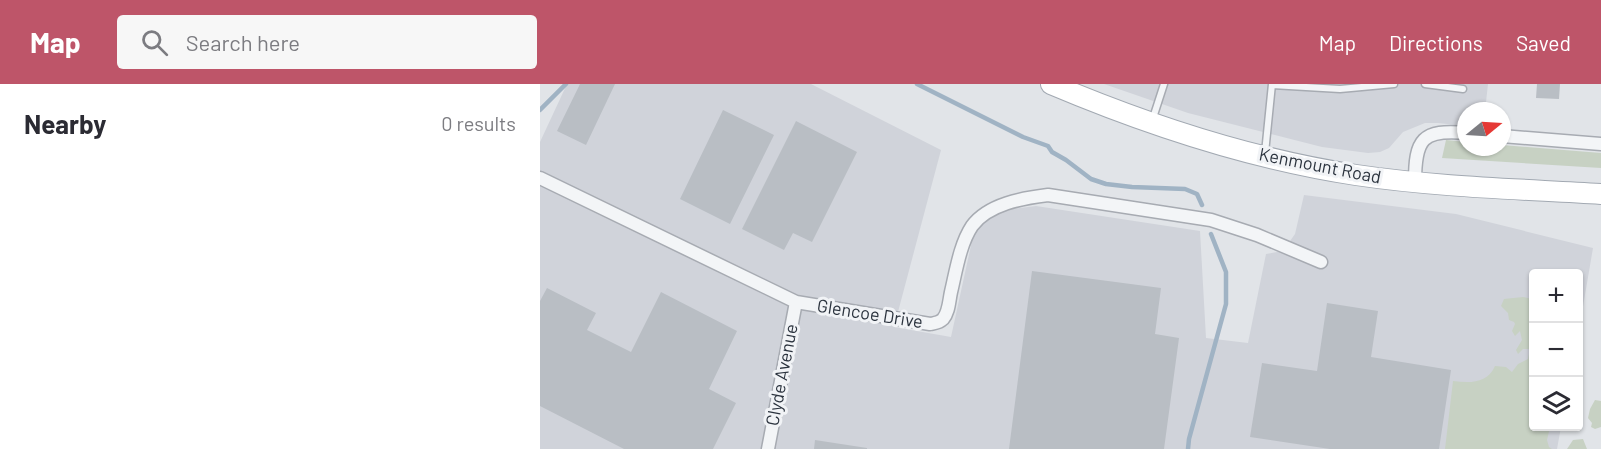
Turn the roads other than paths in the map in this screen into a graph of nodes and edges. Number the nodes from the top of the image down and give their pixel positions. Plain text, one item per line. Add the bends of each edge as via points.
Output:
1 (1051, 84) edge
2 (1164, 84) edge
3 (1394, 84) edge
4 (1425, 84) edge
5 (1272, 85) edge
6 (1463, 89) dead end
7 (1152, 122) junction
8 (1457, 132) edge
9 (1511, 137) edge
10 (1601, 144) edge
11 (1265, 156) junction
12 (540, 178) edge
13 (1415, 182) junction
14 (1601, 194) edge
15 (1322, 262) dead end
16 (796, 302) junction
17 (768, 449) edge

1 - 7 main road, Kenmount Road
2 - 7 lane
3 - 5 lane via 1340,89
4 - 6 lane
5 - 11 lane
7 - 11 main road, Kenmount Road
8 - 13 street via 1426,137 1416,156
9 - 10 street
11 - 13 main road, Kenmount Road via 1356,175
12 - 16 street, Glencoe Drive
13 - 14 main road, Kenmount Road
15 - 16 street, Glencoe Drive via 1211,220 1048,195 1007,204 973,225 959,260 946,314 939,322 930,324
16 - 17 street, Clyde Avenue

